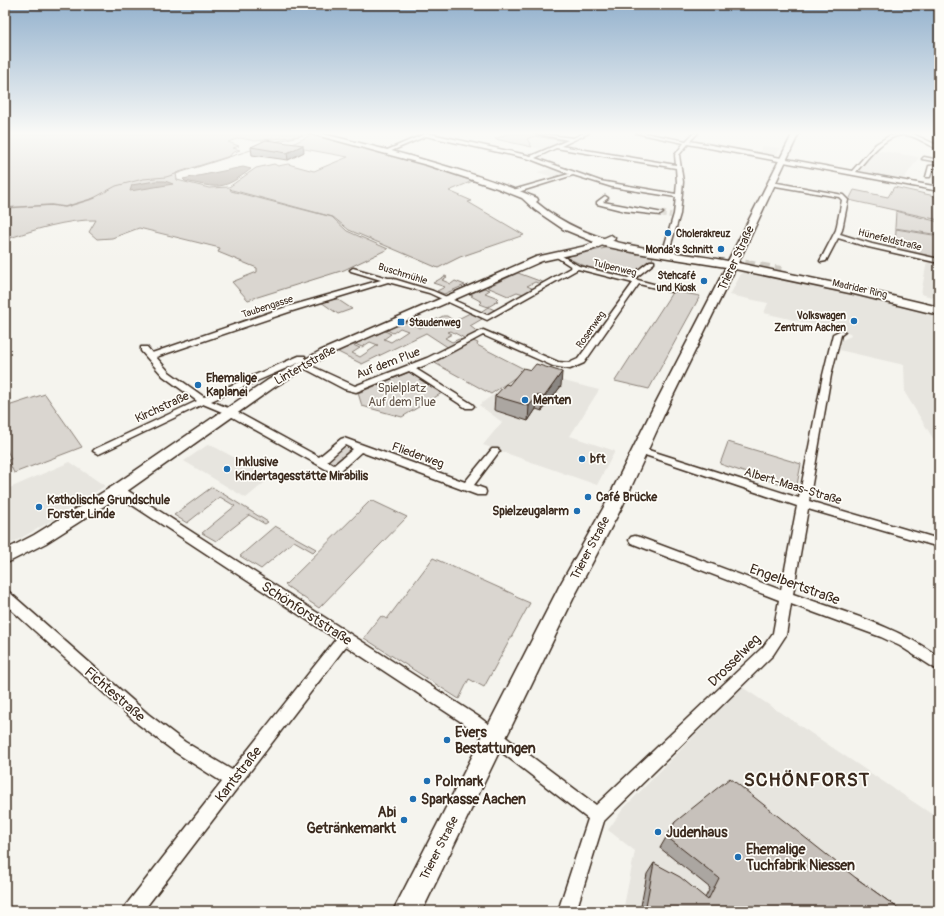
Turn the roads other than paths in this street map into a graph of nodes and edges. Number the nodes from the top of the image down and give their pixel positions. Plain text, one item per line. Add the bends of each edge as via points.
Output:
1 (470, 176) edge
2 (567, 176) edge
3 (580, 176) edge
4 (678, 176) edge
5 (776, 176) edge
6 (873, 176) edge
7 (772, 184) junction
8 (939, 189) edge
9 (515, 191) junction
10 (525, 196) junction
11 (678, 196) junction
12 (605, 198) dead end
13 (660, 214) tunnel mouth
14 (576, 233) junction
15 (836, 235) junction
16 (604, 239) junction
17 (583, 250) junction
18 (665, 252) junction
19 (557, 254) junction
20 (823, 261) dead end
21 (939, 261) edge
22 (652, 262) dead end
23 (733, 262) junction
24 (577, 267) junction
25 (353, 270) dead end
26 (781, 271) tunnel mouth
27 (391, 279) junction
28 (633, 281) junction
29 (672, 290) dead end
30 (447, 298) junction
31 (939, 303) edge
32 (939, 307) edge
33 (939, 311) edge
34 (487, 318) junction
35 (483, 332) junction
36 (841, 332) dead end
37 (144, 349) dead end
38 (151, 356) junction
39 (302, 362) junction
40 (409, 368) junction
41 (203, 401) junction
42 (469, 406) dead end
43 (230, 412) junction
44 (360, 448) junction
45 (639, 450) junction
46 (98, 451) dead end
47 (495, 451) dead end
48 (319, 462) junction
49 (467, 487) junction
50 (118, 490) junction
51 (481, 492) dead end
52 (805, 504) junction
53 (635, 540) dead end
54 (939, 543) edge
55 (5, 558) edge
56 (5, 596) edge
57 (786, 598) junction
58 (345, 638) junction
59 (939, 665) edge
60 (495, 736) junction
61 (233, 780) junction
62 (597, 816) junction
63 (132, 911) edge
64 (408, 911) edge
65 (567, 911) edge

1 - 9 main road
2 - 9 street
3 - 11 street via 618,186
4 - 11 street
5 - 7 main road, Trierer Straße
6 - 8 street
7 - 15 street via 842,196 845,200
7 - 23 main road, Trierer Straße
9 - 10 main road
10 - 14 main road via 556,221
10 - 16 main road via 572,226
10 - 16 main road via 540,200
11 - 18 street
12 - 13 street via 599,203
14 - 16 main road
14 - 17 main road via 587,242
15 - 20 street
15 - 21 street, Hünefeldstraße via 870,246
16 - 17 main road, Lintertstraße
16 - 18 main road
17 - 19 main road, Lintertstraße
18 - 23 main road
19 - 24 street, Tulpenweg
19 - 30 main road, Lintertstraße via 539,259
22 - 28 street, Rosenweg
23 - 31 main road via 824,276
23 - 33 main road
23 - 45 main road, Trierer Straße
24 - 28 street, Tulpenweg
24 - 34 street
25 - 27 street, Buschmühle
26 - 32 main road, Madrider Ring via 852,285
27 - 30 street, Buschmühle
27 - 38 street, Taubengasse via 286,310
28 - 29 street, Tulpenweg
28 - 35 street, Rosenweg via 581,362 570,366 556,364
30 - 34 street
30 - 39 main road, Lintertstraße
34 - 35 street
35 - 40 street, Auf dem Plue
36 - 52 street, Drosselweg via 837,334 827,375
37 - 38 street
38 - 41 street via 166,374
39 - 40 street, Auf dem Plue via 353,389
39 - 41 street, Kirchstraße
39 - 43 main road, Lintertstraße
40 - 42 street
41 - 43 street
41 - 46 street, Kirchstraße
43 - 48 street
43 - 50 main road, Lintertstraße
44 - 48 street, Fliederweg via 344,441
44 - 48 street via 335,470
44 - 49 street, Fliederweg
45 - 52 street, Albert-Maas-Straße
45 - 60 main road, Trierer Straße via 614,505 567,591
47 - 49 street
49 - 51 street, Fliederweg
50 - 55 main road, Lintertstraße
50 - 58 street, Schönforststraße
52 - 54 street, Albert-Maas-Straße
52 - 57 street, Drosselweg
53 - 57 street, Engelbertstraße
56 - 61 street, Fichtestraße via 143,719 180,748
57 - 59 street, Engelbertstraße via 891,634 911,644
57 - 62 street, Drosselweg via 779,635 768,651
58 - 60 street, Schönforststraße
58 - 61 street, Kantstraße
60 - 62 street
60 - 64 main road, Trierer Straße
61 - 63 street, Kantstraße
62 - 65 street

